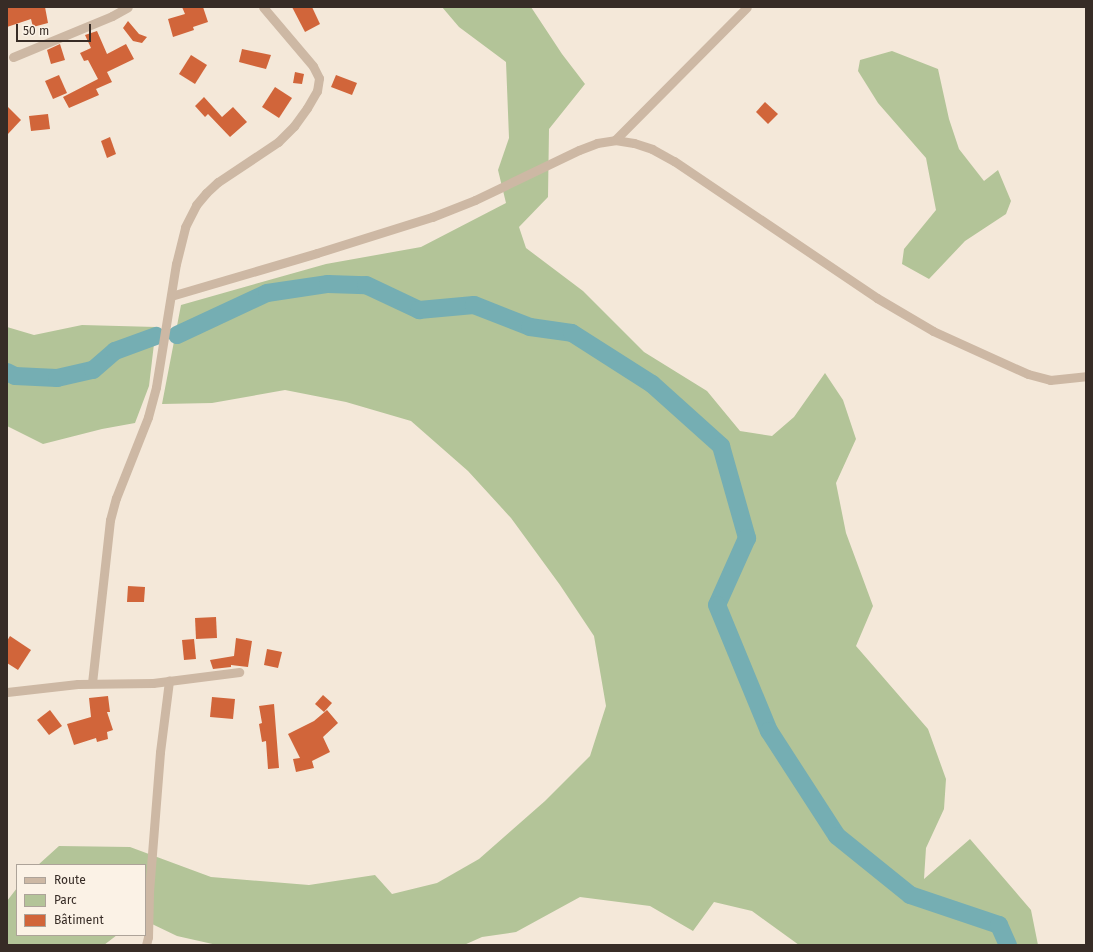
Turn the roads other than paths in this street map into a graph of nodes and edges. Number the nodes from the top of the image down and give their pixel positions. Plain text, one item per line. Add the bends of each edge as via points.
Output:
1 (128, 7) edge
2 (263, 7) edge
3 (747, 7) edge
4 (13, 57) dead end
5 (615, 140) junction
6 (171, 296) junction
7 (1086, 376) edge
8 (239, 672) dead end
9 (169, 681) junction
10 (92, 683) junction
11 (7, 692) edge
12 (146, 945) edge

1 - 4 street
2 - 6 street via 313,66 319,78 317,90 294,126 278,142 218,182 196,205 185,227
3 - 5 street
5 - 6 street via 579,150 475,200 432,216
5 - 7 street via 652,149 674,161 877,298 933,331 1028,374 1050,380
6 - 10 street via 156,387 148,417 110,520
8 - 9 street
9 - 10 street
9 - 12 street via 160,752
10 - 11 street

